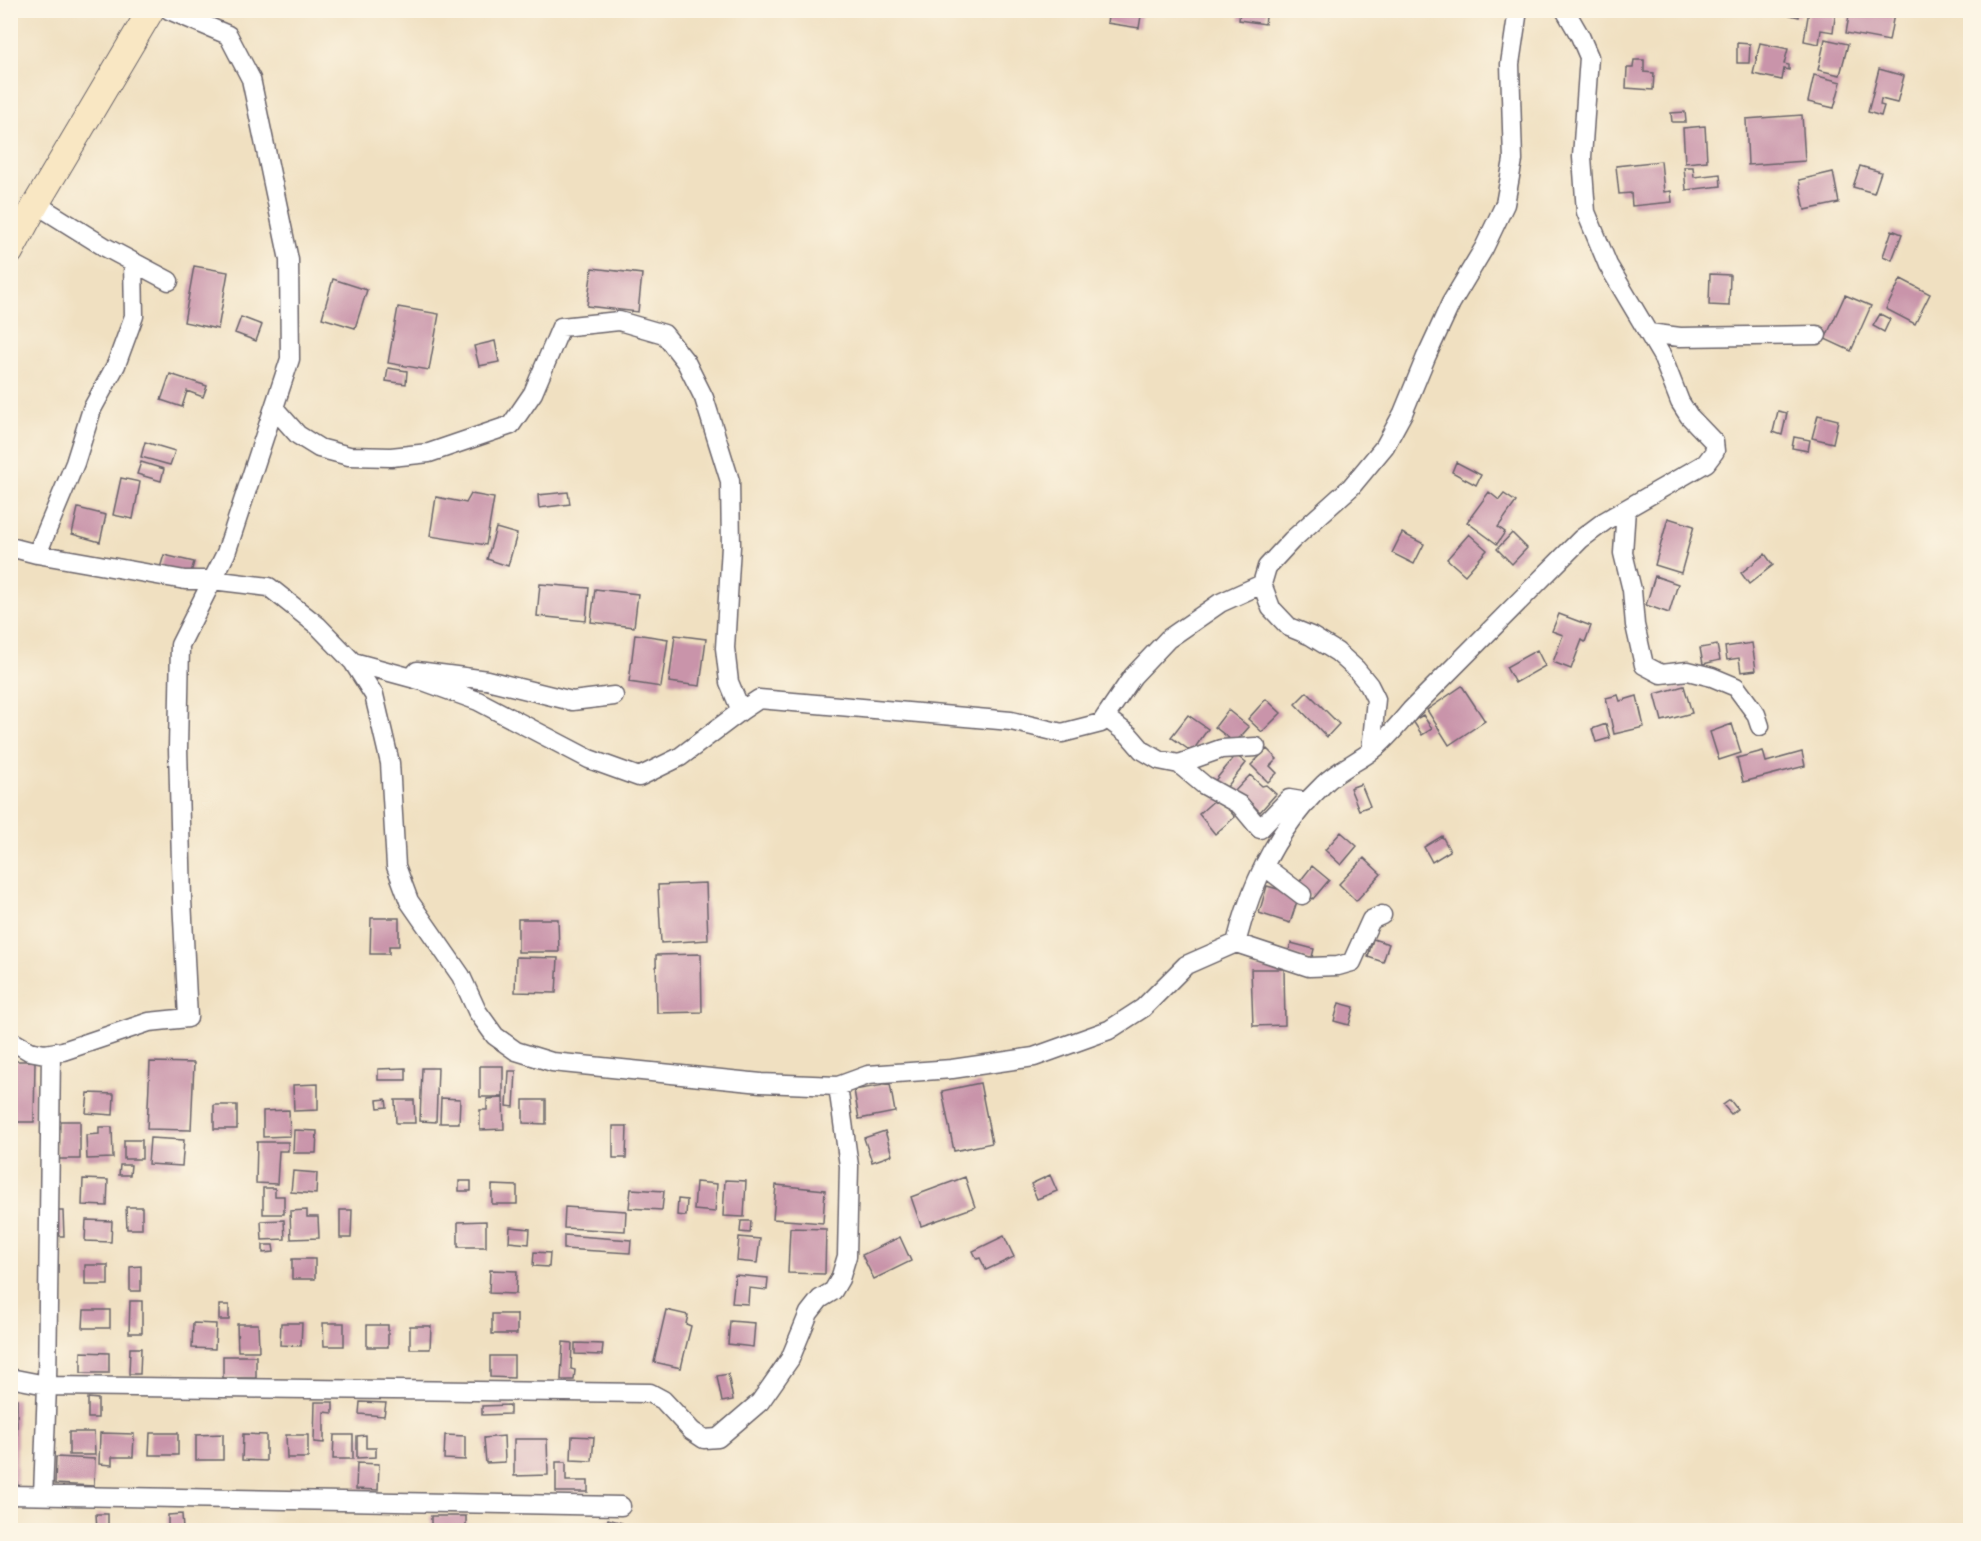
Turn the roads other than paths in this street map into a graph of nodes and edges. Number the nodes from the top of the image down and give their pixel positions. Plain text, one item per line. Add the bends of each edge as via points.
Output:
1 (151, 10) edge
2 (169, 10) edge
3 (1518, 10) edge
4 (1565, 10) edge
5 (36, 204) junction
6 (10, 252) edge
7 (132, 262) junction
8 (169, 281) dead end
9 (1649, 333) junction
10 (1817, 335) dead end
11 (274, 408) junction
12 (1626, 509) junction
13 (10, 547) edge
14 (37, 554) junction
15 (212, 580) junction
16 (1262, 584) junction
17 (353, 662) junction
18 (614, 696) dead end
19 (741, 711) junction
20 (1105, 717) junction
21 (1760, 726) dead end
22 (1256, 747) dead end
23 (1371, 751) junction
24 (1179, 764) junction
25 (1306, 802) junction
26 (1264, 866) junction
27 (1302, 895) dead end
28 (1382, 915) dead end
29 (1236, 944) junction
30 (10, 1040) edge
31 (51, 1053) junction
32 (838, 1086) junction
33 (10, 1378) edge
34 (47, 1385) junction
35 (10, 1495) edge
36 (43, 1495) junction
37 (621, 1506) dead end

1 - 5 main road
2 - 11 street via 228,35 251,79 289,260 290,359
3 - 16 street via 1510,64 1513,160 1505,204 1451,303 1385,446 1351,487 1267,567
4 - 9 street via 1589,57 1582,157 1586,212 1608,265
5 - 6 main road
5 - 7 street
7 - 8 street
7 - 14 street via 134,316 116,365 92,409 75,463
9 - 10 street via 1680,337
9 - 12 street via 1680,402 1714,442 1715,451 1706,463
11 - 15 street via 226,553
11 - 19 street via 298,435 319,448 349,456 429,453 511,425 533,393 561,327 619,321 664,334 686,362 704,398 730,481 725,648 729,682
12 - 21 street via 1623,553 1644,665 1661,674 1688,671 1736,687
12 - 23 street via 1581,539
13 - 14 street
14 - 15 street via 185,580
15 - 17 street via 269,587 318,626
15 - 31 street via 180,645 178,748 188,1018 149,1022
16 - 20 street via 1220,603 1168,639 1133,676
16 - 23 street via 1271,608 1289,627 1336,651 1369,685 1376,699
17 - 18 street via 487,680 572,701
17 - 19 street via 478,701 589,759 639,777 680,757
17 - 32 street via 374,695 390,763 396,866 410,901 461,976 477,1011 495,1036 516,1051 552,1062 750,1082
19 - 20 street via 759,699 1011,721 1062,733 1101,723
20 - 24 street via 1142,750 1159,760
22 - 24 street via 1221,749
23 - 25 street via 1324,783
24 - 25 street via 1204,785 1240,805 1260,829 1289,799
25 - 26 street
26 - 27 street
26 - 29 street via 1244,910
28 - 29 street via 1371,920 1352,962 1338,966 1309,968
29 - 32 street via 1186,965 1143,1008 1109,1030 1034,1057 952,1069 868,1075
30 - 31 street via 29,1051
31 - 34 street
32 - 34 street via 849,1166 847,1256 840,1279 834,1291 820,1299 809,1313 790,1359 760,1402 718,1438 704,1439 692,1431 650,1392
33 - 34 street
34 - 36 street
35 - 36 street
36 - 37 street

